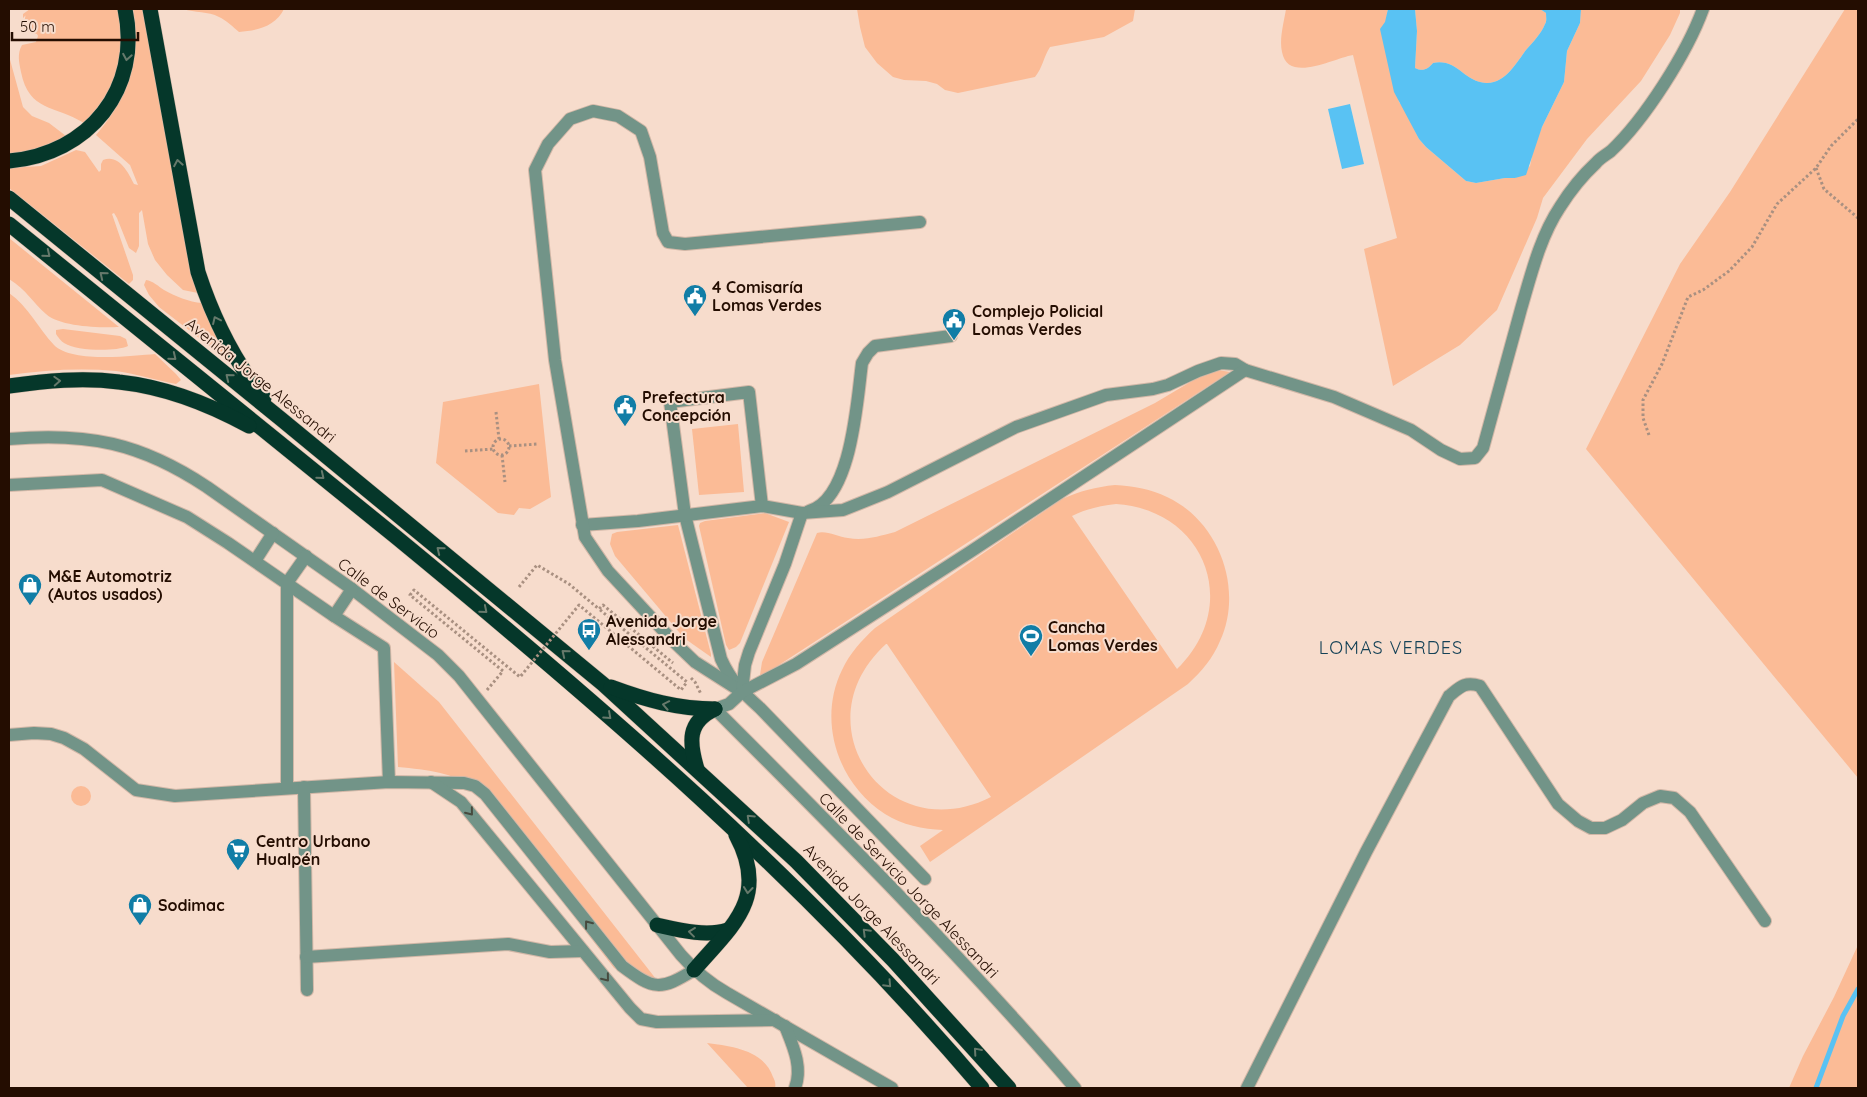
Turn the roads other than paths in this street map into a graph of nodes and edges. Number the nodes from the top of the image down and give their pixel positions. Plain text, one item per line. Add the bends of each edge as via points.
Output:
1 (125, 9) edge
2 (150, 9) edge
3 (1703, 9) edge
4 (9, 161) edge
5 (9, 198) edge
6 (920, 222) dead end
7 (9, 224) edge
8 (951, 336) dead end
9 (1245, 370) junction
10 (9, 386) edge
11 (281, 419) junction
12 (9, 438) edge
13 (284, 446) junction
14 (9, 485) edge
15 (762, 506) junction
16 (802, 513) junction
17 (685, 515) junction
18 (582, 525) junction
19 (273, 532) junction
20 (306, 556) junction
21 (255, 561) junction
22 (287, 582) junction
23 (352, 589) junction
24 (334, 616) junction
25 (603, 684) junction
26 (742, 692) junction
27 (715, 708) junction
28 (9, 734) edge
29 (697, 769) junction
30 (389, 782) junction
31 (431, 782) junction
32 (287, 787) junction
33 (304, 787) junction
34 (732, 827) junction
35 (925, 879) dead end
36 (1765, 921) dead end
37 (657, 925) junction
38 (728, 930) junction
39 (583, 951) junction
40 (306, 957) junction
41 (694, 970) junction
42 (307, 990) dead end
43 (780, 1023) junction
44 (795, 1088) edge
45 (892, 1088) edge
46 (982, 1088) edge
47 (1008, 1088) edge
48 (1075, 1088) edge
49 (1247, 1088) edge

1 -> 4 highway via 129,30 127,58 119,84 104,112 83,134 63,147 37,157
11 -> 2 highway via 242,369 222,334 205,293 194,251
3 - 9 street via 1679,59 1652,101 1611,151 1577,183 1559,208 1542,243 1483,448 1475,458 1460,459 1411,430 1334,397
11 -> 5 highway, Avenida Jorge Alessandri
6 - 18 street via 685,244 668,242 663,233 650,157 641,131 618,116 593,111 570,119 548,144 535,170 555,360
7 -> 13 highway
8 - 16 street via 875,346 868,353 862,363 852,440 840,478 828,499 815,509
9 - 16 street via 1235,364 1221,363 1168,385 1106,395 1016,427 888,492 843,510
9 - 26 street via 979,547 805,658
10 -> 13 highway via 98,380 146,387 212,408
25 -> 11 highway, Avenida Jorge Alessandri
12 - 19 street, Calle de Servicio via 81,438 146,453 188,474
13 -> 34 highway via 529,647
14 - 21 street via 102,480 187,517
15 - 16 street
15 - 17 street
15 - 17 street via 749,392 680,400 670,402
16 - 26 street via 749,652
17 - 18 street
17 - 26 street via 721,659
18 - 26 street via 585,537 608,571 672,640 695,662
19 - 20 street, Calle de Servicio
19 - 21 street
20 - 22 street
20 - 23 street, Calle de Servicio
21 - 22 street
22 - 24 street
22 - 32 street
23 - 24 street
23 - 37 street, Calle de Servicio via 438,655 459,676
24 - 30 street via 384,648
27 -> 25 highway via 658,703
25 - 29 highway, Avenida Jorge Alessandri
26 - 27 street via 729,704
26 - 35 street
27 - 29 highway via 700,719 693,731
27 - 48 street, Calle de Servicio Jorge Alessandri via 947,947
28 - 32 street via 51,734 64,738 84,749 136,790 175,796
47 -> 29 highway, Avenida Jorge Alessandri via 893,960 796,860
30 - 31 street
30 - 33 street
31 -> 39 street via 461,802
41 -> 31 street via 672,983 655,985 642,982 622,966 485,794 464,783
32 - 33 street
33 - 40 street
34 -> 38 highway via 746,862 748,890 742,912
34 -> 46 highway via 875,970
36 - 49 street via 1690,812 1674,798 1660,796 1605,828 1591,828 1558,804 1480,686 1471,683 1460,686 1448,696
38 -> 37 highway via 721,933 697,932
37 - 41 street
38 - 41 highway
39 - 40 street via 550,952 508,944
39 -> 43 street via 641,1018 658,1022
40 - 42 street
41 - 43 street via 715,986
43 - 44 street via 797,1062 799,1076
43 - 45 street

